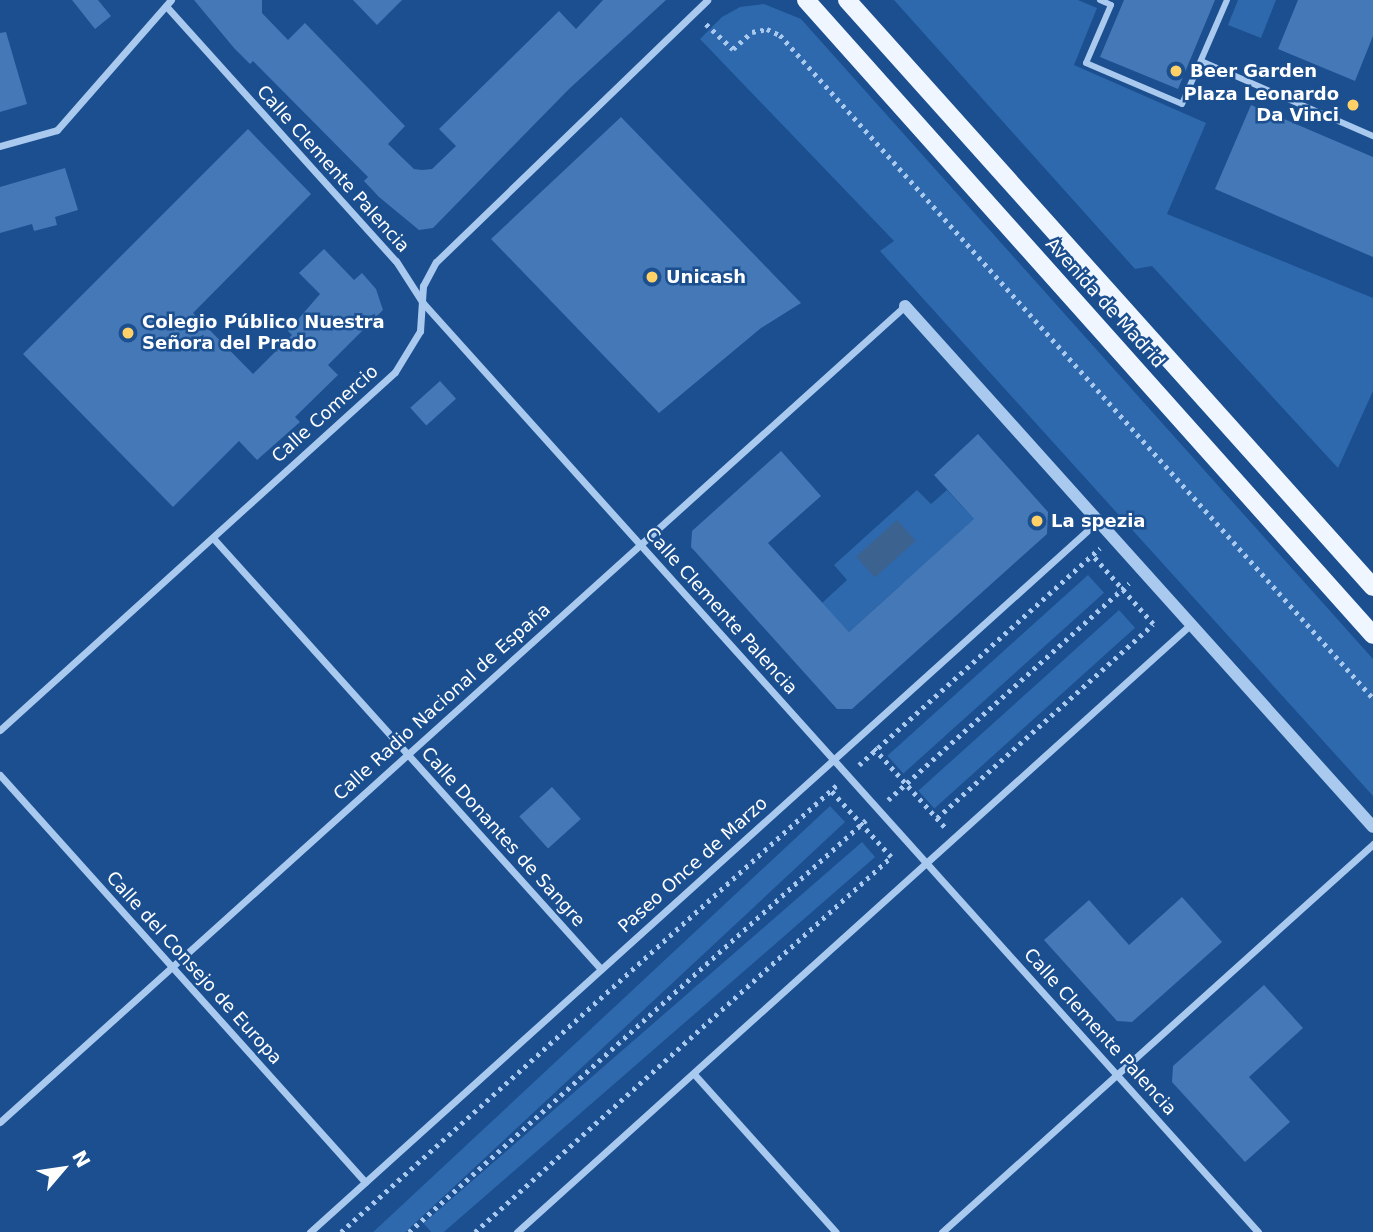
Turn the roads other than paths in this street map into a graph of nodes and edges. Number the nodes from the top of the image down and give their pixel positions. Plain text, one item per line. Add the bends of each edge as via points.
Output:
1 (707, 0) edge
2 (806, 0) edge
3 (1100, 0) edge
4 (1227, 0) edge
5 (168, 3) edge
6 (854, 3) edge
7 (1201, 61) junction
8 (1373, 136) edge
9 (0, 146) edge
10 (423, 303) junction
11 (905, 306) joint
12 (1098, 521) junction
13 (213, 538) junction
14 (640, 545) junction
15 (1373, 587) edge
16 (1191, 624) junction
17 (1373, 635) edge
18 (0, 730) edge
19 (408, 754) junction
20 (833, 760) junction
21 (0, 775) edge
22 (1373, 827) edge
23 (1373, 844) edge
24 (927, 863) junction
25 (172, 967) junction
26 (601, 969) junction
27 (694, 1074) junction
28 (1117, 1075) junction
29 (0, 1122) edge
30 (365, 1182) junction
31 (310, 1232) edge
32 (517, 1232) edge
33 (836, 1232) edge
34 (942, 1232) edge
35 (1258, 1232) edge

1 - 10 street, Calle Comercio via 447,250 426,277
2 - 17 main road, Avenida de Madrid
3 - 7 street via 1111,5 1086,62 1182,104
4 - 7 street
5 - 9 street via 57,130
5 - 10 street, Calle Clemente Palencia via 396,261
6 - 15 main road, Avenida de Madrid
7 - 8 street
10 - 13 street, Calle Comercio via 420,331 395,372
10 - 14 street, Calle Clemente Palencia
11 - 12 street
11 - 14 street, Calle Radio Nacional de España
12 - 16 street
12 - 20 street, Paseo Once de Marzo
13 - 18 street, Calle Comercio
13 - 19 street, Calle Donantes de Sangre
14 - 19 street, Calle Radio Nacional de España
14 - 20 street, Calle Clemente Palencia
16 - 22 street
16 - 24 street
19 - 25 street, Calle Radio Nacional de España
19 - 26 street, Calle Donantes de Sangre
20 - 24 street, Calle Clemente Palencia
20 - 26 street, Paseo Once de Marzo
21 - 25 street, Calle del Consejo de Europa
23 - 28 street
24 - 27 street
24 - 28 street, Calle Clemente Palencia
25 - 29 street, Calle Radio Nacional de España
25 - 30 street, Calle del Consejo de Europa
26 - 30 street, Paseo Once de Marzo
27 - 32 street
27 - 33 street
28 - 34 street
28 - 35 street, Calle Clemente Palencia
30 - 31 street, Paseo Once de Marzo

